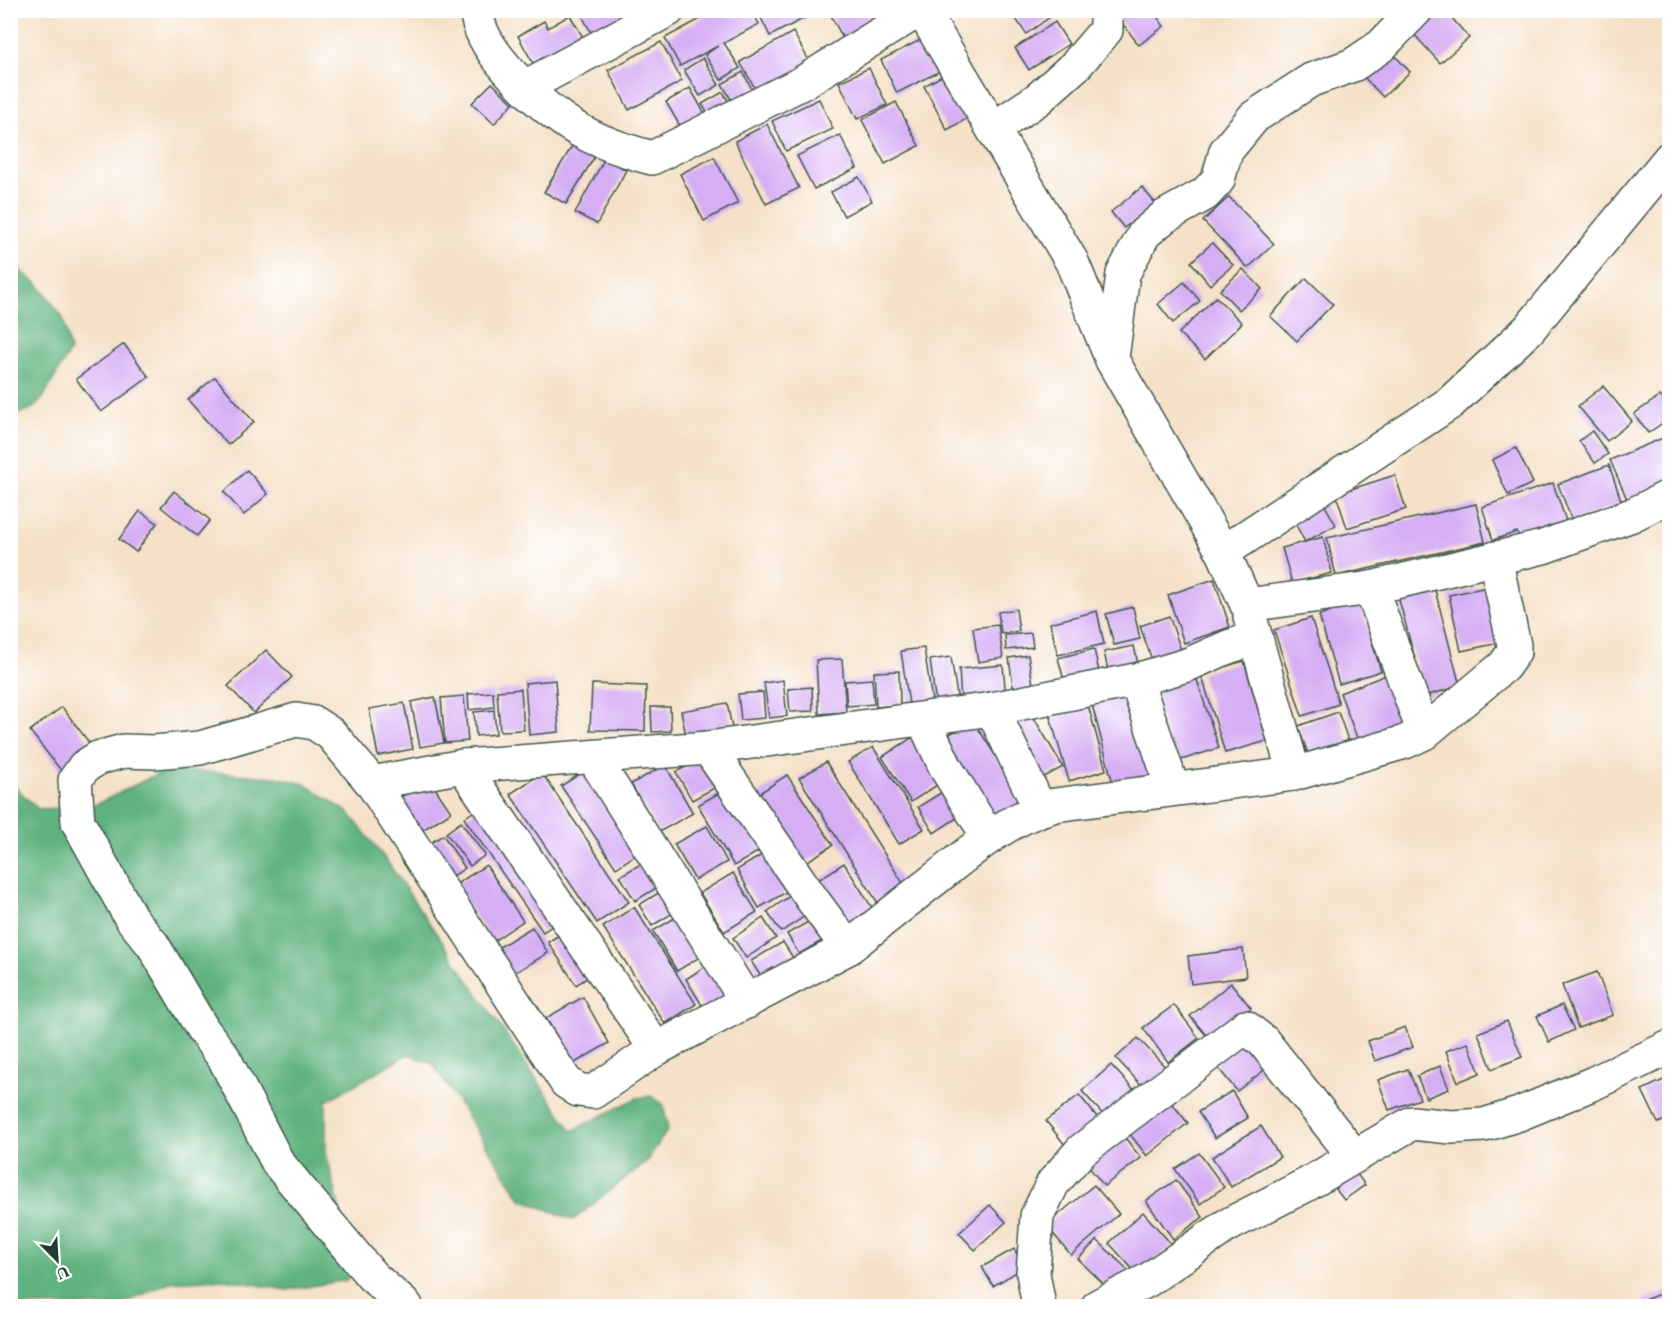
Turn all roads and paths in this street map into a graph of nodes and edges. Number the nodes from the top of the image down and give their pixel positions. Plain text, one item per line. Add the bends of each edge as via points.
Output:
1 (477, 10) edge
2 (668, 10) edge
3 (920, 10) edge
4 (1106, 10) edge
5 (1416, 10) edge
6 (525, 87) junction
7 (993, 129) junction
8 (1670, 158) edge
9 (1112, 360) junction
10 (1670, 496) edge
11 (1223, 552) junction
12 (1495, 558) junction
13 (1371, 588) junction
14 (1247, 605) junction
15 (1256, 638) junction
16 (1136, 680) junction
17 (993, 709) junction
18 (924, 719) junction
19 (1424, 733) junction
20 (708, 748) junction
21 (592, 757) junction
22 (463, 766) junction
23 (1294, 774) junction
24 (372, 783) junction
25 (1173, 789) junction
26 (1040, 809) junction
27 (989, 838) junction
28 (848, 948) junction
29 (747, 1002) junction
30 (1670, 1047) edge
31 (656, 1049) junction
32 (1354, 1156) junction
33 (406, 1306) edge
34 (1039, 1306) edge
35 (1098, 1306) edge

1 - 6 street via 493,52
2 - 6 street
3 - 6 street via 802,83 652,158 619,149 564,121
3 - 7 street
4 - 7 street via 1106,30 1076,65 1038,99
5 - 9 street via 1380,46 1353,65 1311,80 1254,117 1226,151 1218,180 1205,194 1164,217 1144,234 1123,274
7 - 9 street via 1072,262
8 - 11 street via 1529,329 1450,403
9 - 11 street
10 - 12 street via 1632,515 1543,547
11 - 14 street
12 - 13 street
12 - 19 street via 1514,652 1504,666
13 - 14 street
13 - 19 street
14 - 15 street
15 - 16 street
15 - 23 street
16 - 17 street
16 - 25 street
17 - 18 street
17 - 26 street
18 - 20 street
18 - 27 street via 946,768
19 - 23 street
20 - 21 street
20 - 28 street
21 - 22 street
21 - 29 street
22 - 24 street
22 - 31 street
23 - 25 street
24 - 31 street via 566,1082 578,1090 593,1092
24 - 33 street via 331,734 314,723 296,720 200,748 124,751 98,758 84,767 75,780 78,822 131,918 153,945 202,1030 224,1058 278,1163 372,1276
25 - 26 street
26 - 27 street
27 - 28 street
28 - 29 street
29 - 31 street
30 - 32 street via 1519,1114 1484,1125 1412,1123
32 - 34 street via 1263,1041 1245,1027 1082,1150 1053,1183 1037,1215 1033,1273
32 - 35 street via 1226,1226 1148,1280

